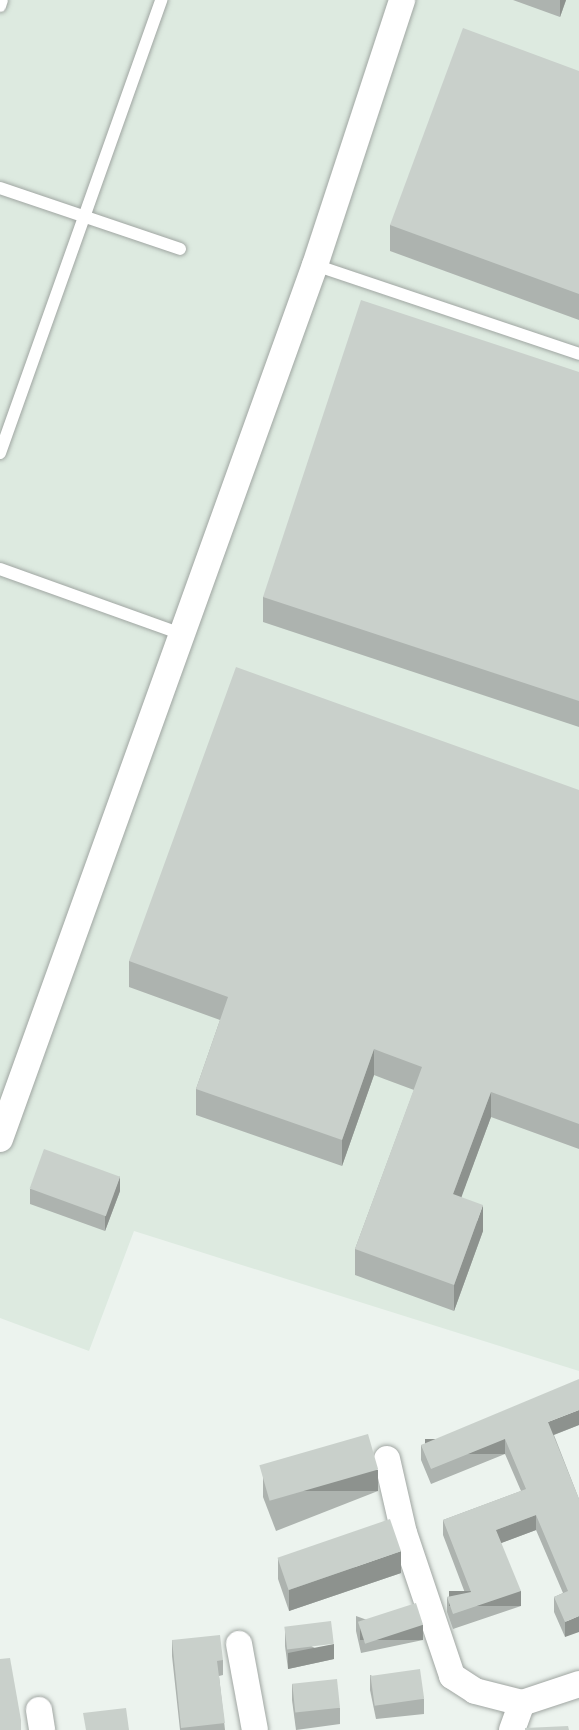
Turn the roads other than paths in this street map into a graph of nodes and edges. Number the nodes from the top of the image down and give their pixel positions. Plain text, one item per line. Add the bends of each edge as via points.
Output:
1 (2, 0) edge
2 (161, 0) edge
3 (396, 2) edge
4 (0, 6) edge
5 (0, 188) edge
6 (81, 216) junction
7 (180, 249) dead end
8 (315, 265) junction
9 (579, 355) edge
10 (0, 453) edge
11 (0, 569) edge
12 (182, 634) junction
13 (0, 1139) edge
14 (387, 1459) dead end
15 (239, 1644) dead end
16 (579, 1684) edge
17 (522, 1703) junction
18 (255, 1730) edge
19 (512, 1730) edge

1 - 4 lane
2 - 6 lane
3 - 8 street
5 - 6 lane
6 - 7 lane
6 - 10 lane
8 - 9 lane
8 - 12 street
11 - 12 lane
12 - 13 street
14 - 17 street via 404,1533 452,1676 475,1691
15 - 18 street
16 - 17 street
17 - 19 street

